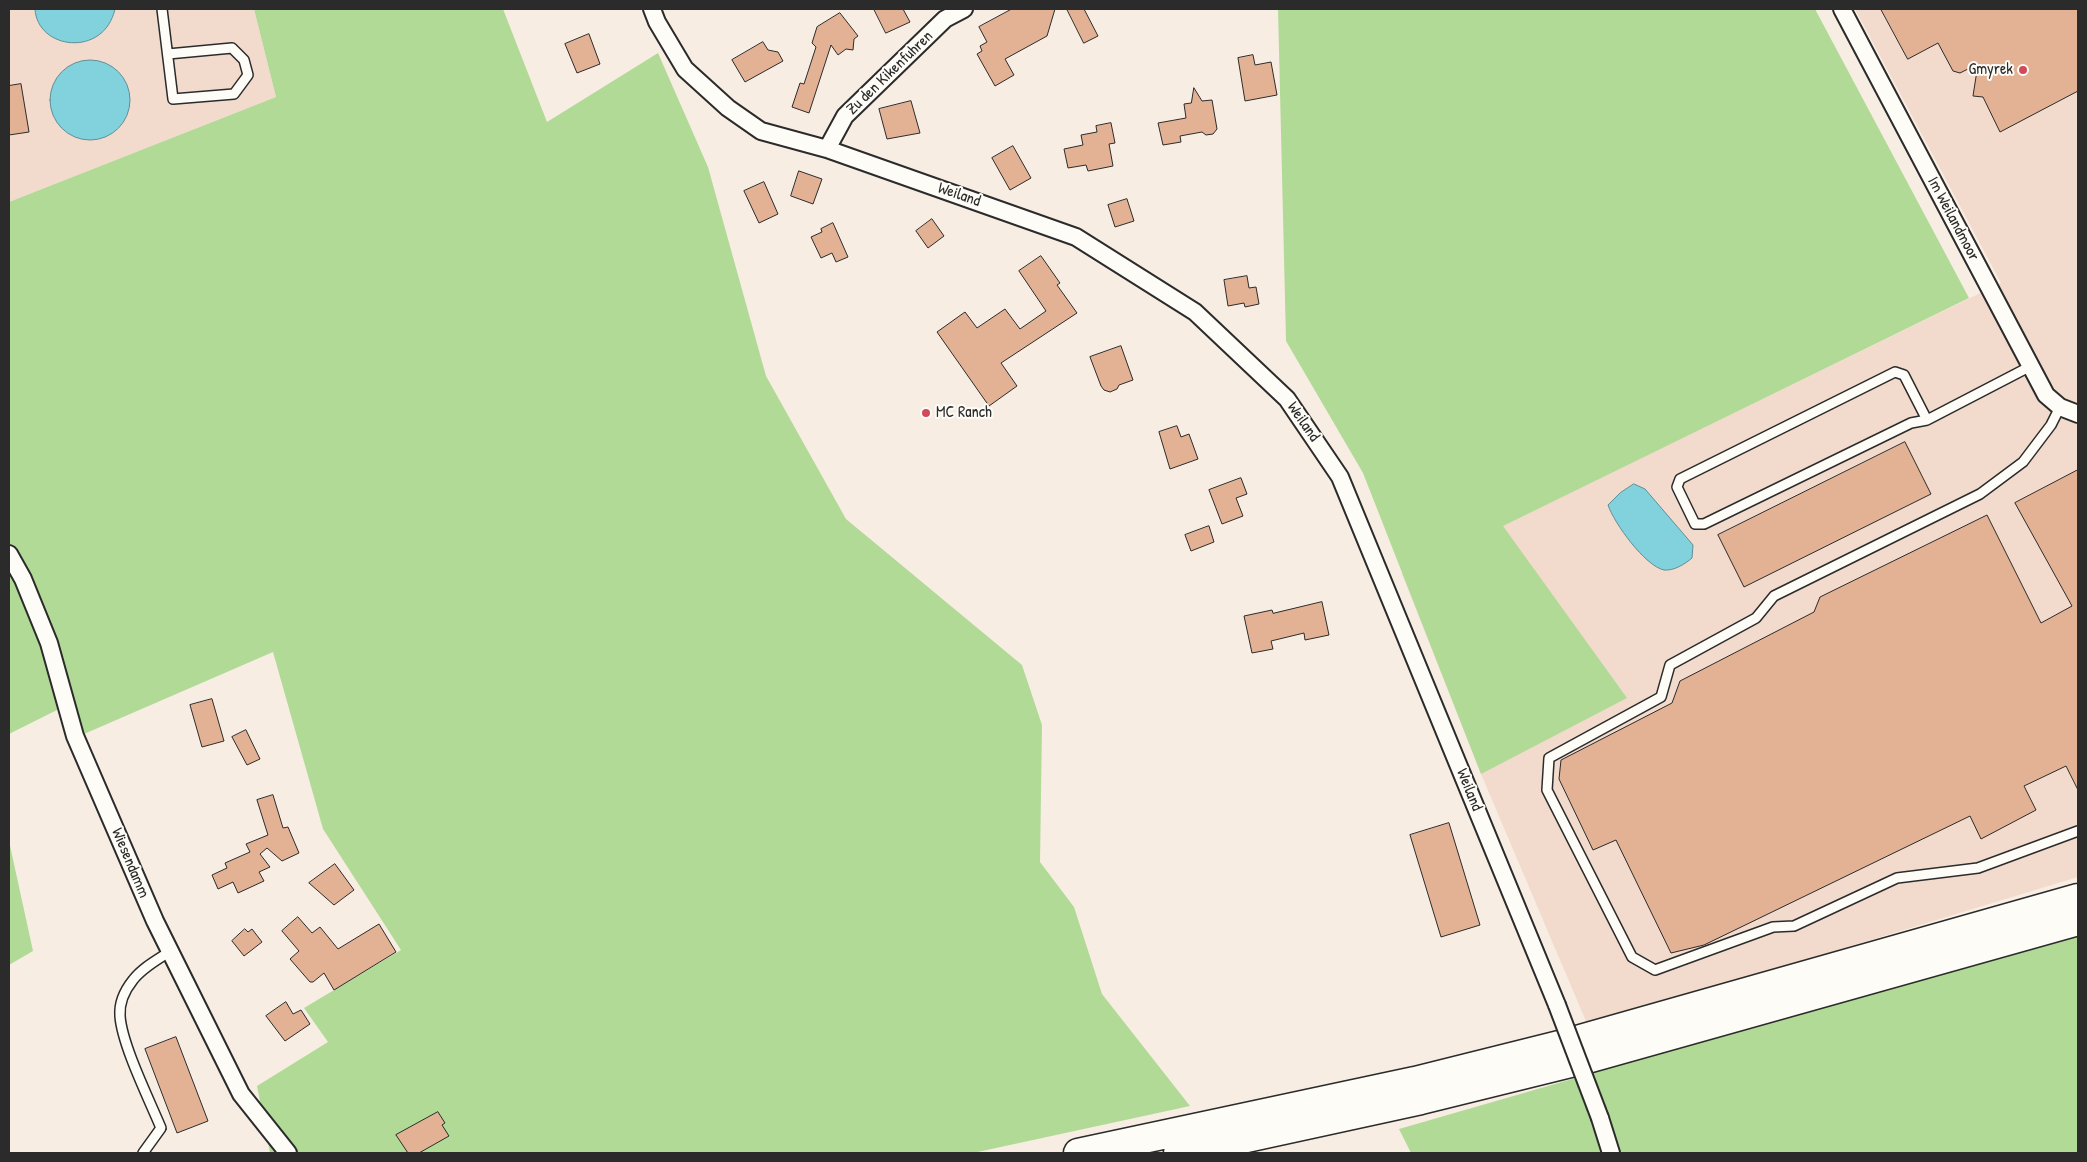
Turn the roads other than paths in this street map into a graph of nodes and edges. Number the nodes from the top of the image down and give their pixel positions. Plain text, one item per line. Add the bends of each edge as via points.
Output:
1 (162, 9) edge
2 (652, 9) edge
3 (964, 9) edge
4 (1842, 9) edge
5 (943, 14) edge
6 (168, 54) junction
7 (827, 149) junction
8 (2031, 366) junction
9 (2060, 407) junction
10 (2078, 414) edge
11 (1927, 420) junction
12 (9, 554) edge
13 (2078, 831) edge
14 (2078, 898) edge
15 (2078, 921) edge
16 (169, 952) junction
17 (143, 1153) edge
18 (288, 1153) edge
19 (1078, 1153) edge
20 (1178, 1153) edge
21 (1611, 1153) edge

1 - 6 lane
2 - 7 street, Weiland via 685,69 728,108 761,131
3 - 5 street, Zu den Kikenfuhren
4 - 8 street, Im Weilandmoor via 1965,230
5 - 7 street, Zu den Kikenfuhren via 845,116
6 - 6 lane via 173,99 234,94 248,75 244,60 232,48
7 - 21 street, Weiland, bridge via 1076,236 1195,312 1287,399 1340,477 1557,1005
8 - 9 street, Im Weilandmoor via 2046,395
8 - 11 lane
9 - 10 street, Im Weilandmoor
9 - 13 lane via 2051,425 2023,462 1980,494 1774,596 1756,618 1670,666 1661,697 1549,758 1547,790 1632,957 1655,970 1773,927 1794,926 1897,878 1978,868
11 - 11 lane via 1911,423 1698,526 1677,487 1680,479 1895,372 1904,375
12 - 16 street, Wiesendamm via 23,579 49,643 75,736
14 - 19 highway via 1563,1044 1415,1081
15 - 20 highway via 1587,1059 1421,1100
16 - 17 lane via 139,973 125,991 120,1006 127,1044 161,1128
16 - 18 street, Wiesendamm via 241,1094

